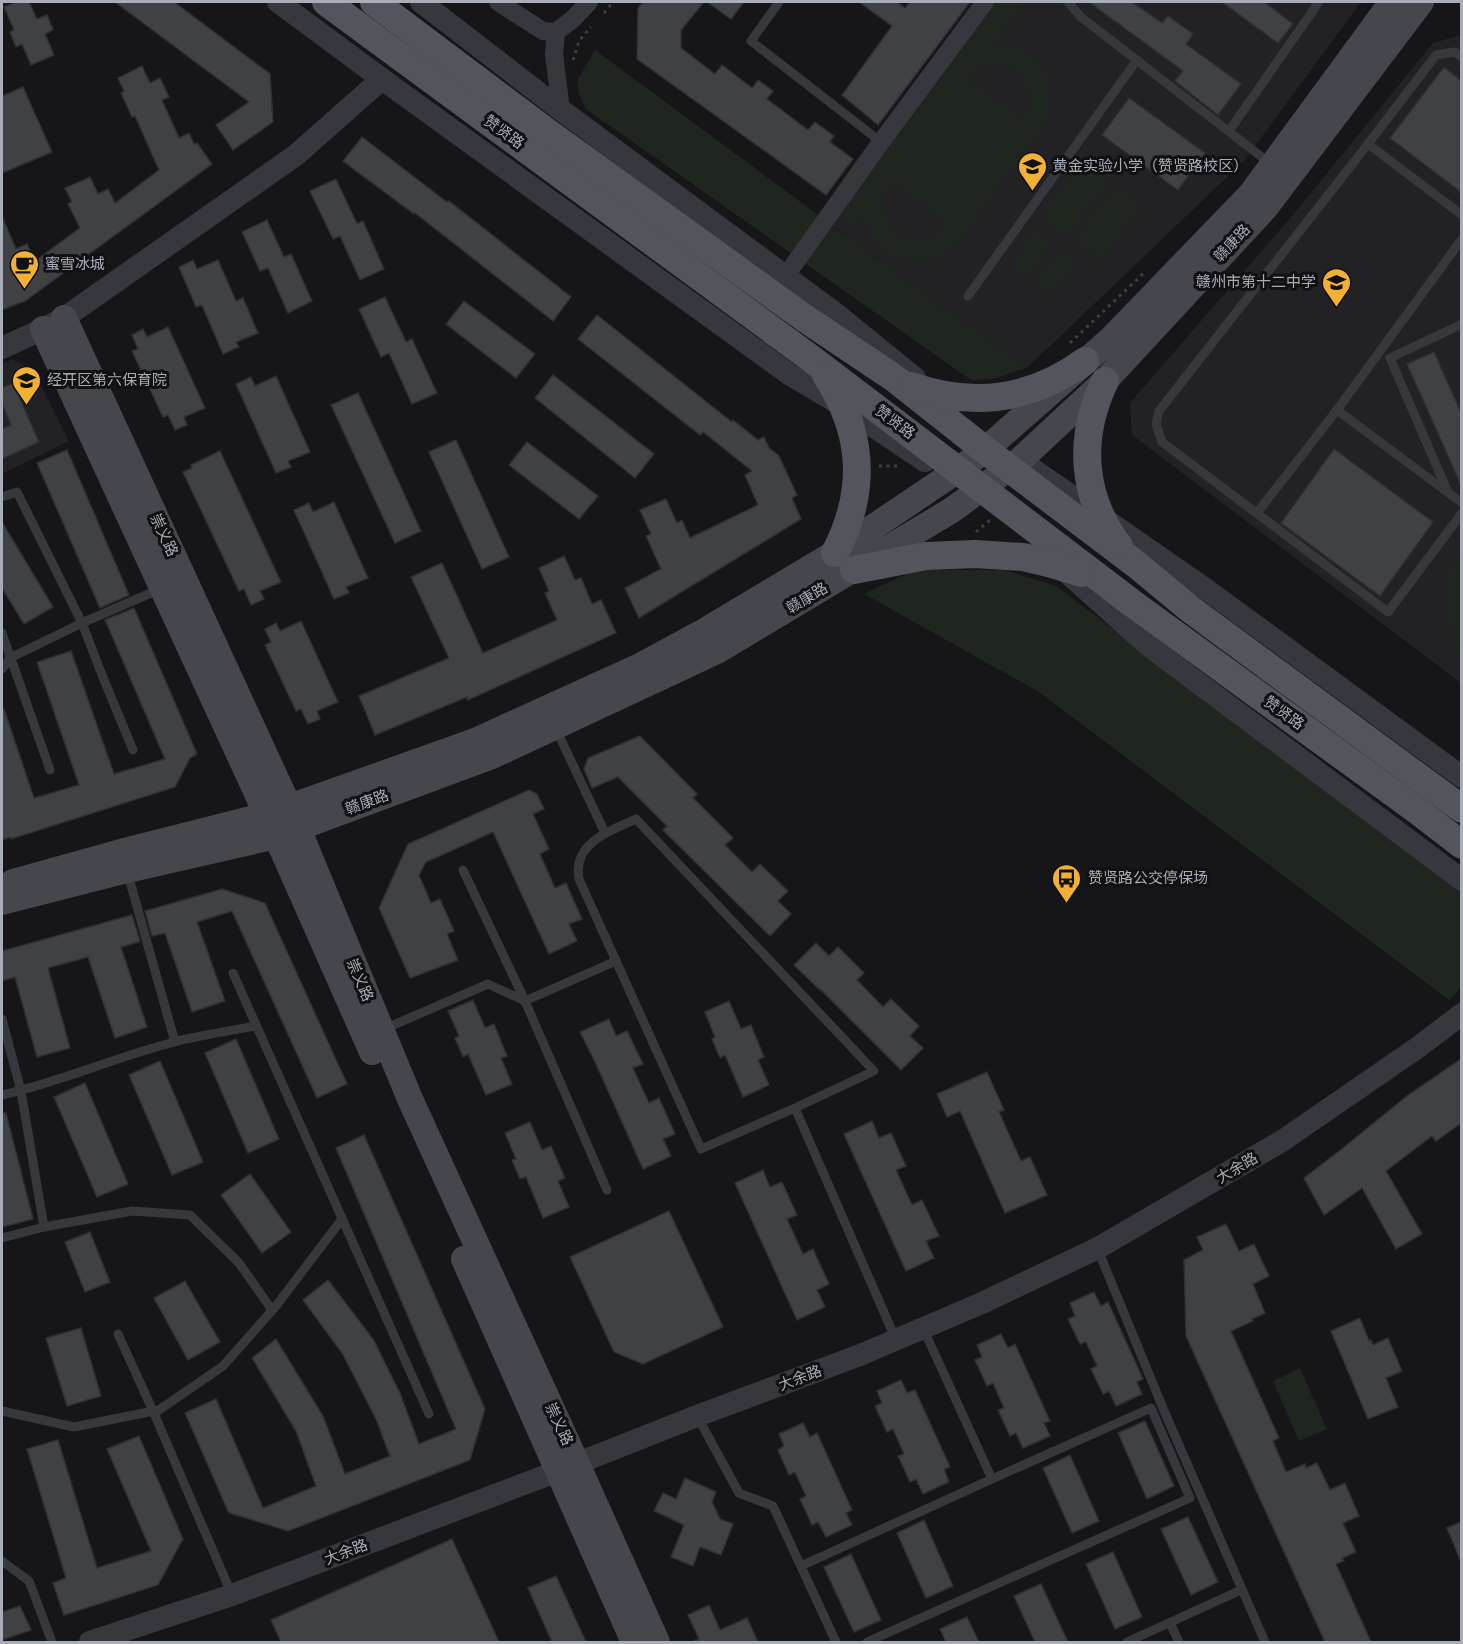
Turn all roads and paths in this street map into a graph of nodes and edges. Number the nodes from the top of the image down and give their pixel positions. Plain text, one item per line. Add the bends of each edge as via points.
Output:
1 (278, 2) edge
2 (326, 2) edge
3 (374, 2) edge
4 (421, 2) edge
5 (498, 2) edge
6 (589, 2) edge
7 (614, 2) edge
8 (779, 2) edge
9 (985, 2) edge
10 (1068, 2) edge
11 (1319, 2) edge
12 (1392, 2) edge
13 (1421, 2) edge
14 (600, 17) dead end
15 (593, 25) dead end
16 (556, 32) junction
17 (1461, 57) edge
18 (1137, 60) junction
19 (572, 61) dead end
20 (382, 79) junction
21 (561, 110) junction
22 (1228, 131) junction
23 (881, 142) junction
24 (1368, 144) junction
25 (1272, 165) junction
26 (1461, 215) edge
27 (1461, 239) edge
28 (1145, 271) dead end
29 (785, 277) junction
30 (968, 296) dead end
31 (53, 323) junction
32 (1461, 324) edge
33 (2, 348) edge
34 (1381, 350) junction
35 (1077, 352) junction
36 (1390, 358) junction
37 (813, 360) junction
38 (894, 378) junction
39 (1105, 381) junction
40 (934, 394) junction
41 (843, 406) junction
42 (1337, 410) junction
43 (990, 446) junction
44 (1014, 465) junction
45 (953, 473) junction
46 (977, 492) junction
47 (1448, 492) junction
48 (2, 497) edge
49 (1461, 503) edge
50 (1257, 513) junction
51 (1461, 513) edge
52 (1101, 517) junction
53 (845, 561) junction
54 (1060, 566) junction
55 (1137, 566) junction
56 (162, 588) junction
57 (1132, 603) junction
58 (82, 623) junction
59 (2, 633) edge
60 (10, 658) junction
61 (2, 669) edge
62 (555, 727) junction
63 (134, 750) dead end
64 (50, 770) dead end
65 (1459, 798) edge
66 (1418, 811) junction
67 (282, 821) junction
68 (604, 833) junction
69 (1461, 845) edge
70 (127, 870) junction
71 (463, 870) dead end
72 (1461, 877) edge
73 (2, 885) edge
74 (2, 902) edge
75 (616, 961) junction
76 (233, 974) dead end
77 (525, 1001) junction
78 (1461, 1014) edge
79 (2, 1019) edge
80 (256, 1026) junction
81 (381, 1030) junction
82 (175, 1042) junction
83 (21, 1091) junction
84 (2, 1095) edge
85 (795, 1108) junction
86 (607, 1190) dead end
87 (342, 1219) junction
88 (44, 1227) junction
89 (2, 1238) edge
90 (1098, 1248) junction
91 (272, 1310) junction
92 (923, 1328) junction
93 (118, 1334) dead end
94 (896, 1340) junction
95 (2, 1411) edge
96 (153, 1411) junction
97 (429, 1414) dead end
98 (697, 1416) junction
99 (568, 1468) junction
100 (992, 1479) junction
101 (2, 1561) edge
102 (801, 1566) junction
103 (1242, 1590) junction
104 (232, 1595) junction
105 (1170, 1623) junction
106 (52, 1642) edge
107 (90, 1642) edge
108 (634, 1642) edge
109 (657, 1642) edge
110 (836, 1642) edge
111 (867, 1642) edge
112 (1127, 1642) edge
113 (1179, 1642) edge
114 (1264, 1642) edge

1 - 20 street
2 - 37 main road, 赞贤路
3 - 38 main road, 赞贤路 via 547,132
4 - 21 street
5 - 16 street via 543,31
6 - 16 street
7 - 14 path
8 - 23 lane via 751,41
9 - 23 street
10 - 18 lane via 1081,17
11 - 22 lane
12 - 25 main road, 赣康路
13 - 39 main road, 赣康路 via 1266,207
15 - 19 path via 579,41
16 - 21 street via 554,54
17 - 24 lane via 1455,52 1436,55
18 - 22 lane
18 - 30 lane
20 - 31 street via 296,155
20 - 41 street via 789,374
21 - 29 street
22 - 25 lane
23 - 29 street
24 - 26 lane
24 - 50 lane via 1159,411 1156,424 1162,442
25 - 35 main road, 赣康路 via 1251,194 1111,339
27 - 34 lane
28 - 35 path
29 - 40 street
31 - 33 street
31 - 56 main road, 崇义路
31 - 67 main road, 崇义路
32 - 36 lane
34 - 36 lane
34 - 42 lane
35 - 40 main road via 1055,381 1021,393 985,399
35 - 43 main road, 赣康路
36 - 47 lane
37 - 41 main road via 826,373
37 - 45 main road, 赞贤路
38 - 40 main road
38 - 43 main road, 赞贤路
39 - 44 main road, 赣康路
39 - 52 main road via 1092,415 1087,452 1091,488
40 - 43 street
41 - 45 street
41 - 53 main road via 854,439 857,478
42 - 47 lane
42 - 50 lane
43 - 44 main road, 赞贤路
43 - 45 main road, 赣康路
44 - 46 main road, 赣康路
44 - 52 street
44 - 55 main road, 赞贤路
45 - 46 main road, 赞贤路
45 - 53 main road, 赣康路
46 - 53 main road, 赣康路 via 952,510
46 - 54 street
46 - 57 main road, 赞贤路
47 - 49 lane
48 - 58 lane via 17,492
50 - 51 lane via 1388,612
52 - 55 main road
52 - 65 street via 1207,590
53 - 54 main road via 972,554
53 - 62 main road, 赣康路 via 717,651
53 - 67 main road, 赣康路 via 642,665 476,741
54 - 57 main road via 1098,580
54 - 72 street via 1149,646
55 - 65 main road, 赞贤路 via 1190,609
56 - 58 lane
56 - 67 main road, 崇义路
57 - 66 main road, 赞贤路
58 - 60 lane
58 - 63 lane
59 - 60 lane
60 - 61 lane
60 - 64 lane
62 - 67 main road, 赣康路 via 492,756
62 - 68 lane
66 - 69 main road, 赞贤路
66 - 72 street
67 - 70 main road, 赣康路
67 - 73 main road, 赣康路 via 128,850
67 - 81 main road, 崇义路
67 - 99 main road, 崇义路
68 - 75 lane via 584,850 578,871
68 - 85 lane via 636,819 874,1071
70 - 74 main road, 赣康路
70 - 82 lane
71 - 77 lane
75 - 77 lane
75 - 85 lane via 701,1149
76 - 80 lane
77 - 81 lane via 488,984
77 - 86 lane
78 - 90 street, 大余路 via 1282,1141
79 - 83 lane
80 - 82 lane
80 - 87 lane
81 - 99 main road, 崇义路
82 - 83 lane
83 - 84 lane
83 - 88 lane
85 - 94 lane
87 - 91 lane
87 - 97 lane
88 - 89 lane
88 - 91 lane via 132,1211 190,1215 239,1263
90 - 92 street, 大余路
90 - 103 lane
91 - 96 lane via 224,1366
92 - 94 street, 大余路
92 - 100 lane
93 - 96 lane
94 - 98 street, 大余路
95 - 96 lane via 74,1427
96 - 104 lane
98 - 99 street, 大余路
98 - 102 lane via 739,1493 773,1506
99 - 104 street, 大余路
99 - 108 main road, 崇义路
99 - 109 main road, 崇义路
100 - 102 lane
100 - 111 lane via 1151,1408 1190,1498
101 - 106 lane via 29,1581
102 - 110 lane
103 - 105 lane
103 - 114 lane
104 - 107 street, 大余路
105 - 112 lane
105 - 113 lane

